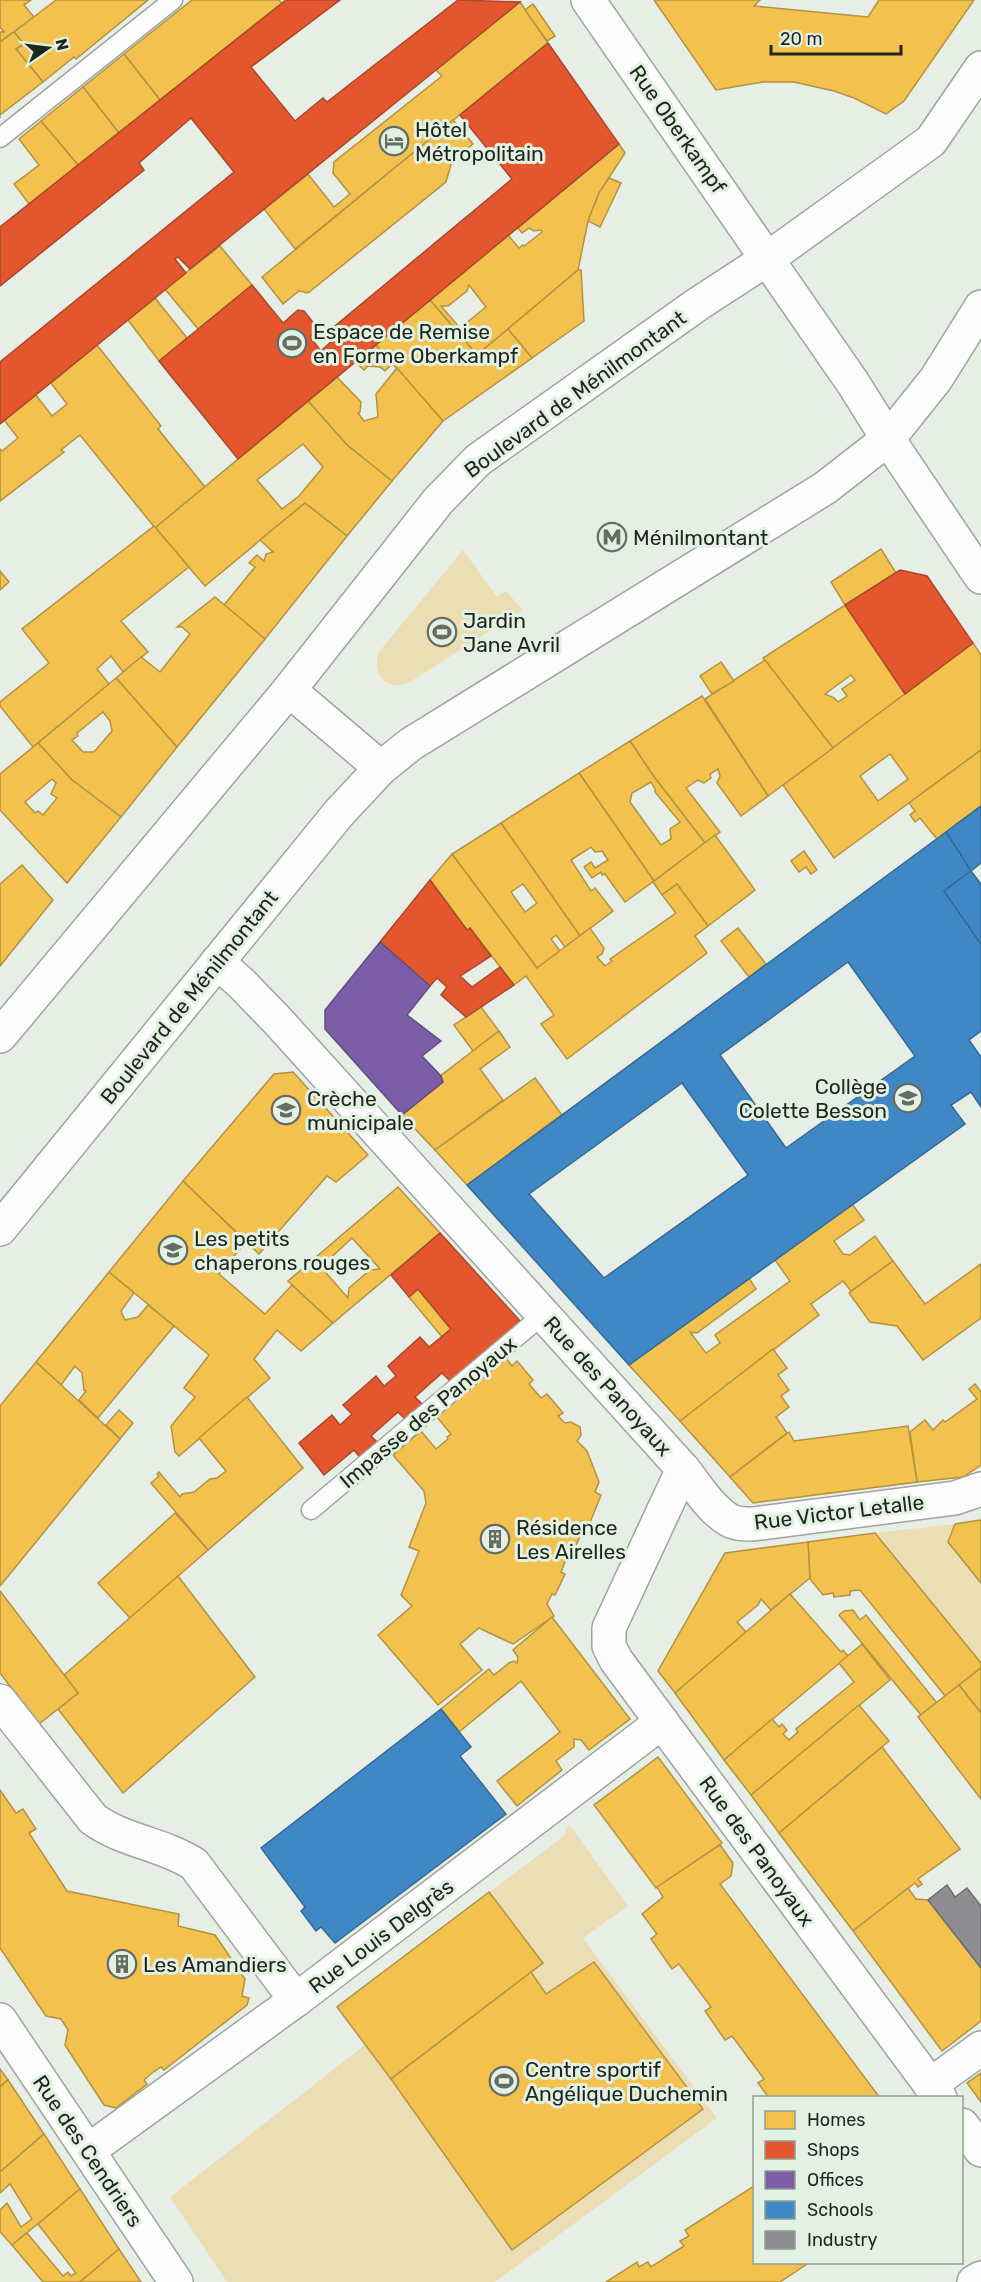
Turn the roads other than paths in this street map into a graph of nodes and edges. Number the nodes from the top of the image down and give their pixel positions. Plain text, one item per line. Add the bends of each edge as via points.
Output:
1 (173, 0) edge
2 (588, 0) edge
3 (981, 68) edge
4 (0, 138) edge
5 (767, 259) junction
6 (981, 307) edge
7 (888, 439) junction
8 (981, 577) edge
9 (289, 690) junction
10 (381, 768) junction
11 (217, 962) junction
12 (0, 1036) edge
13 (0, 1229) edge
14 (544, 1314) junction
15 (683, 1469) junction
16 (981, 1489) edge
17 (311, 1510) dead end
18 (0, 1701) edge
19 (662, 1722) junction
20 (296, 2000) junction
21 (0, 2020) edge
22 (981, 2048) edge
23 (935, 2091) edge
24 (963, 2126) edge
25 (96, 2145) dead end
26 (981, 2150) edge
27 (981, 2278) edge
28 (176, 2282) edge
29 (974, 2282) edge

1 - 4 lane
2 - 5 street, Rue Oberkampf
3 - 5 street, Boulevard de Ménilmontant via 931,141
5 - 7 street, Rue Oberkampf
5 - 9 street, Boulevard de Ménilmontant via 478,460 438,501
6 - 7 street, Boulevard de Ménilmontant via 936,379
7 - 8 street, Rue Oberkampf
7 - 10 street, Boulevard de Ménilmontant via 825,488 411,744
9 - 10 street
9 - 12 street, Boulevard de Ménilmontant
10 - 11 street, Boulevard de Ménilmontant via 339,813
11 - 13 street, Boulevard de Ménilmontant
11 - 14 street, Rue des Panoyaux via 276,1019
14 - 15 street, Rue des Panoyaux
14 - 17 lane, Impasse des Panoyaux
15 - 16 street, Rue Victor Letalle via 718,1512 730,1521 746,1524 956,1498
15 - 19 street, Rue des Panoyaux via 609,1628 609,1646 616,1660
18 - 20 street via 93,1819 107,1830 180,1855 194,1864
19 - 20 street, Rue Louis Delgrès
19 - 23 street, Rue des Panoyaux
20 - 25 street, Rue Louis Delgrès
21 - 28 street, Rue des Cendriers
22 - 23 street
24 - 26 street
27 - 29 street

